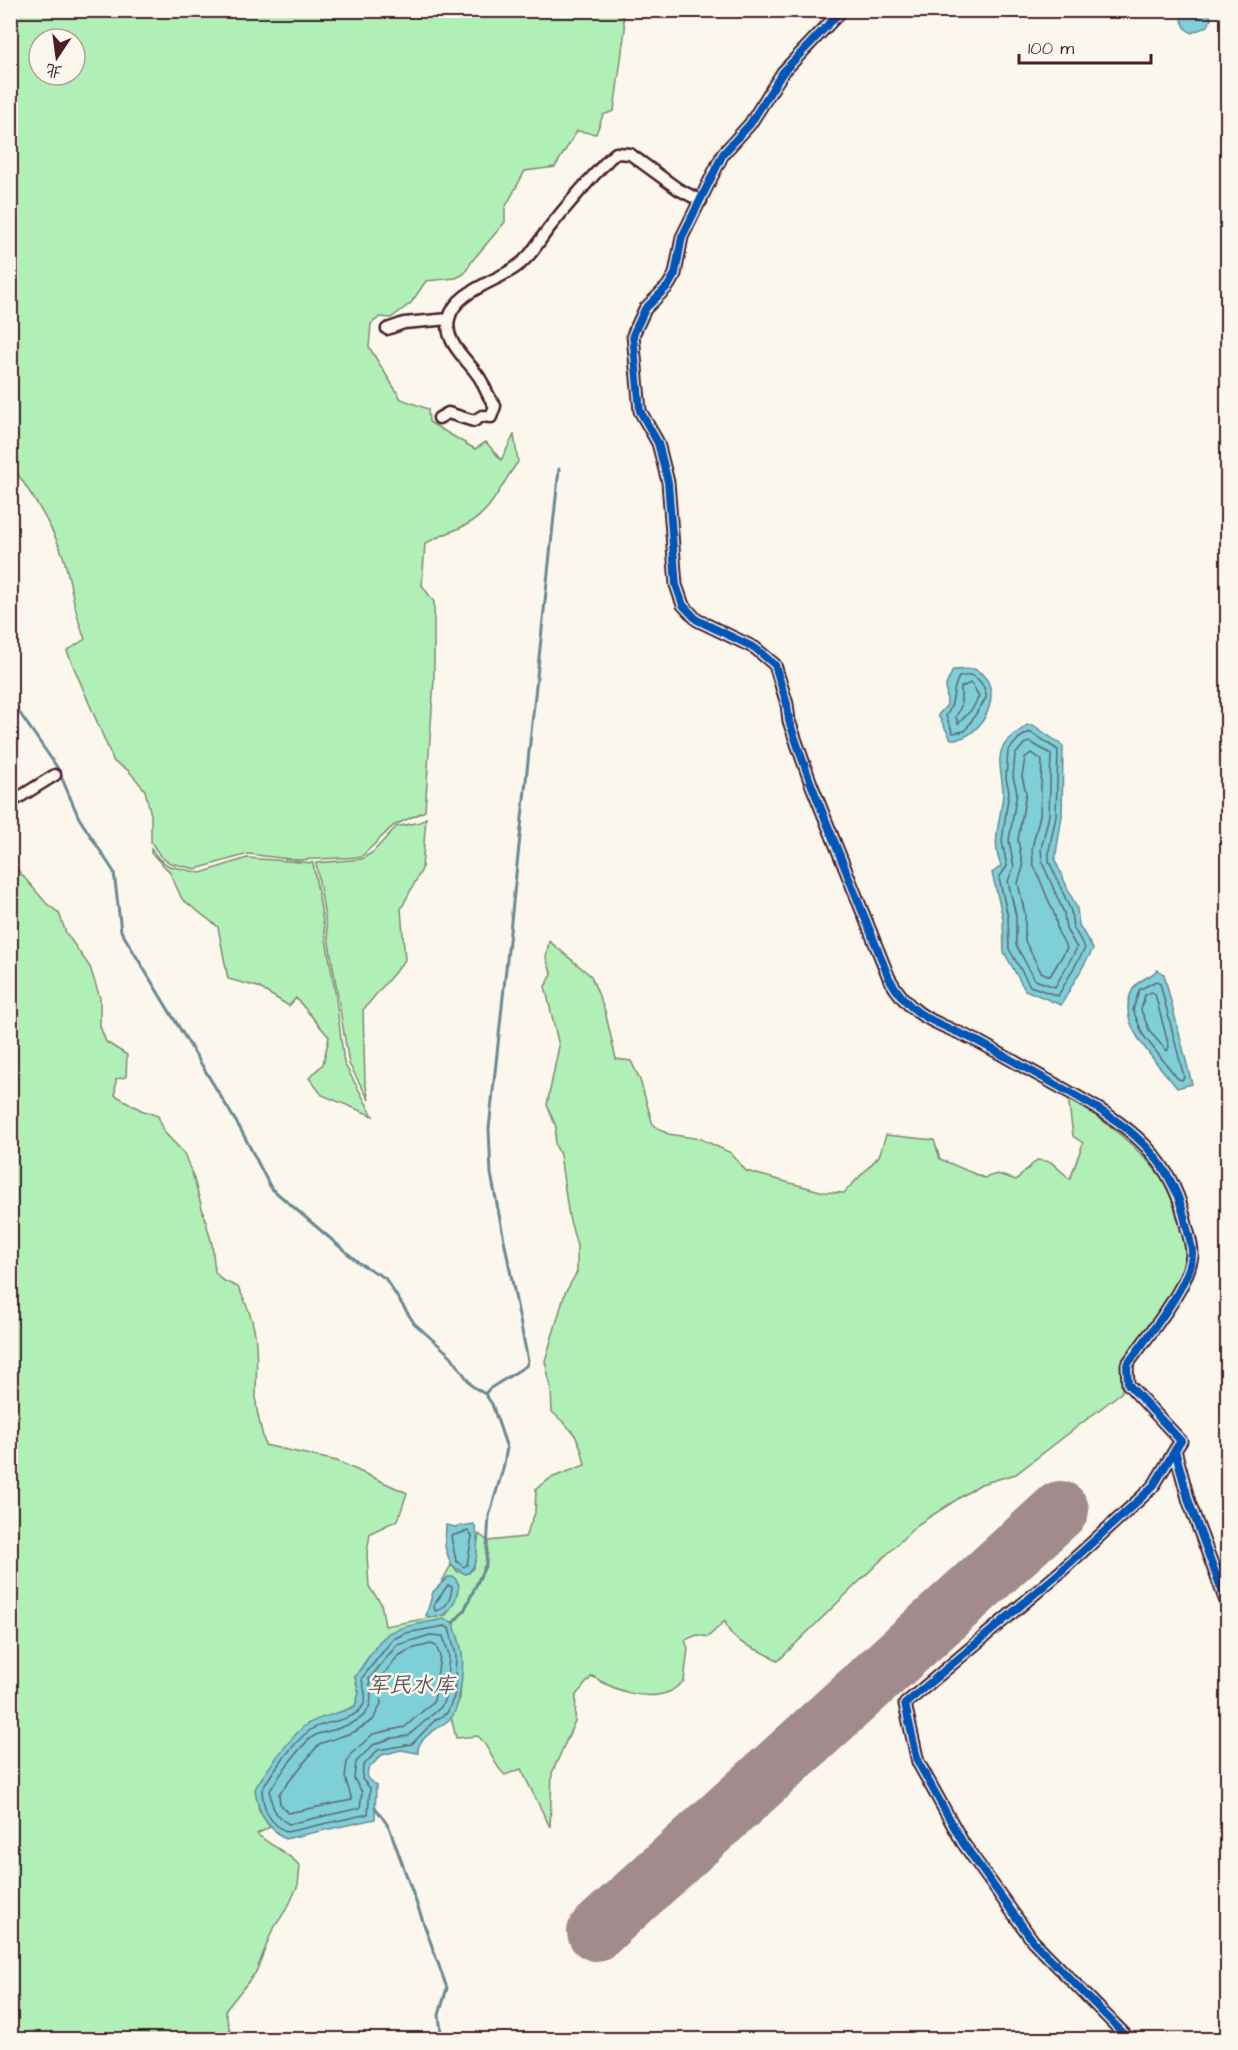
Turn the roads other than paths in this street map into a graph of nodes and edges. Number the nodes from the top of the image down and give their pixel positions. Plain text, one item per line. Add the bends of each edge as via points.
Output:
1 (842, 10) edge
2 (701, 201) junction
3 (449, 319) junction
4 (387, 329) dead end
5 (438, 418) dead end
6 (55, 775) dead end
7 (10, 802) edge
8 (1175, 1450) junction
9 (1227, 1607) edge
10 (1130, 2040) edge

1 - 2 street via 783,72 750,124 723,154
2 - 3 street via 630,154 616,153 571,202 528,258 502,278 463,297
2 - 8 street via 682,237 675,274 645,309 633,335 640,411 658,443 666,472 676,585 683,605 697,620 755,648 775,666 810,781 898,995 928,1021 978,1042 1113,1117 1135,1133 1173,1183 1192,1254 1177,1291 1127,1365 1127,1374 1133,1390 1181,1441
3 - 4 street via 404,323
3 - 5 street via 452,342 495,406 491,417 482,416 474,422 448,413
6 - 7 street
8 - 9 street via 1189,1502
8 - 10 street via 1142,1497 905,1704 918,1762 963,1843 1033,1941

